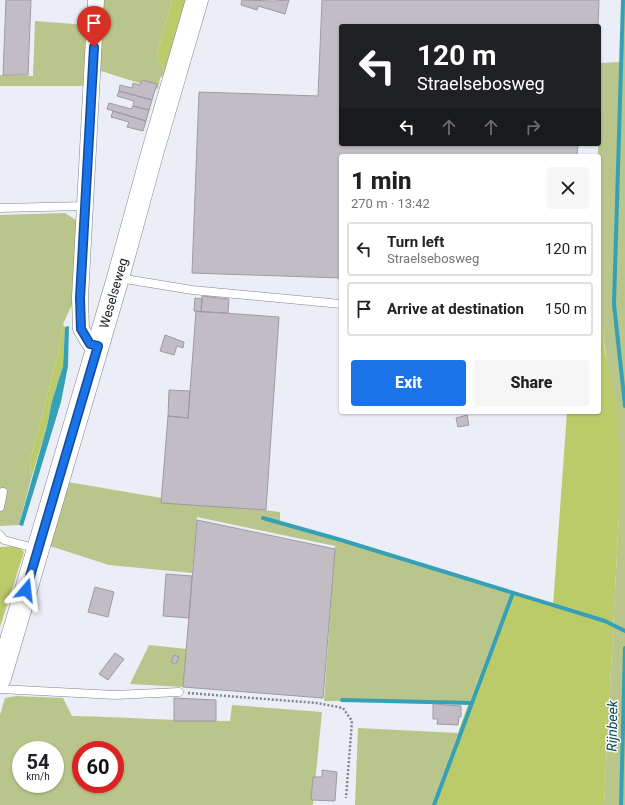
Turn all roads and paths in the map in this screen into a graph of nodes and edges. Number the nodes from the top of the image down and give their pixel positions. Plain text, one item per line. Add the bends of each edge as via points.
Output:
1 (96, 0) edge
2 (197, 0) edge
3 (85, 206) junction
4 (0, 208) edge
5 (118, 278) junction
6 (339, 304) edge
7 (98, 346) junction
8 (3, 492) dead end
9 (0, 507) edge
10 (0, 535) edge
11 (38, 549) junction
12 (3, 657) edge
13 (0, 678) edge
14 (0, 689) edge
15 (179, 692) joint
16 (346, 798) dead end

1 - 3 street
2 - 5 main road, Weselseweg
3 - 4 lane
3 - 7 street via 80,298 81,329 90,344
5 - 6 lane via 192,290
5 - 7 main road, Weselseweg
7 - 11 main road, Weselseweg
8 - 9 lane
10 - 11 lane via 4,540
11 - 12 main road, Weselseweg
12 - 13 main road, Weselseweg
14 - 15 lane via 115,695
15 - 16 path via 317,703 343,708 352,721

